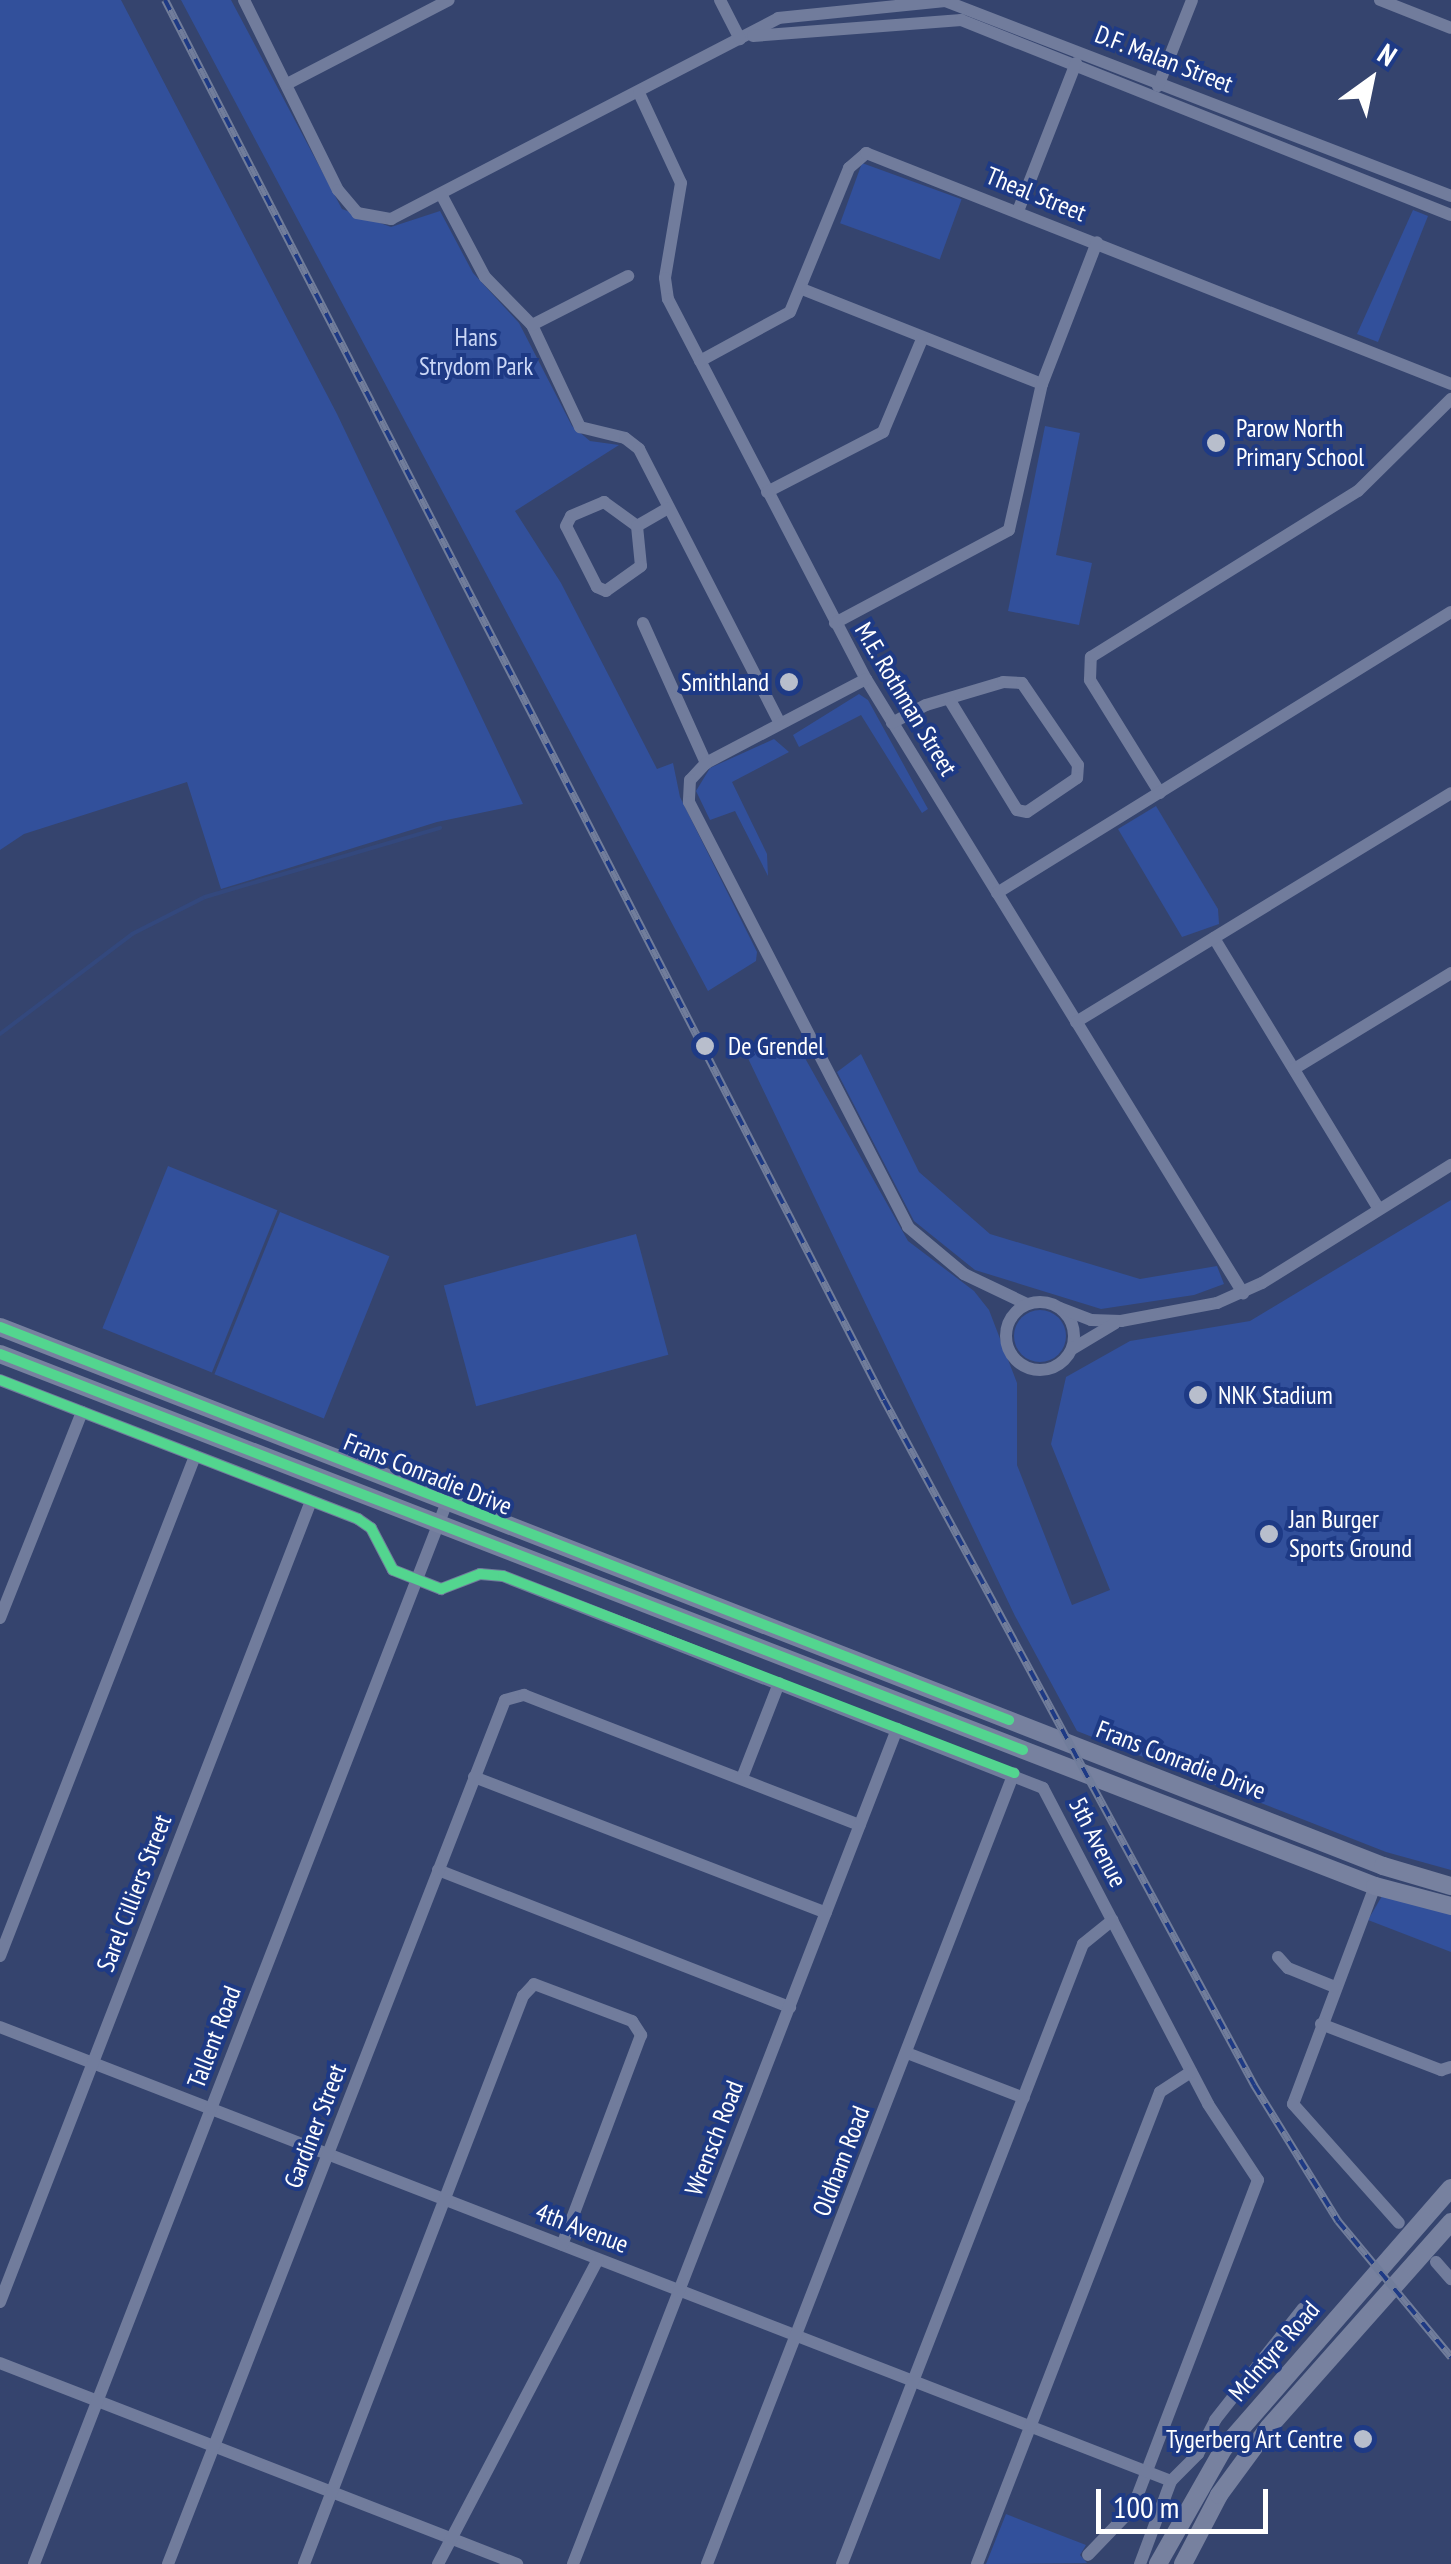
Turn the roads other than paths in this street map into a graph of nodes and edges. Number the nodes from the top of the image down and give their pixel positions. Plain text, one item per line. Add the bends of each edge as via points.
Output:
1 (244, 0) edge
2 (449, 0) edge
3 (720, 0) edge
4 (1192, 0) edge
5 (1380, 0) edge
6 (950, 2) edge
7 (952, 18) junction
8 (1451, 28) edge
9 (740, 40) junction
10 (1080, 51) junction
11 (1075, 66) junction
12 (1160, 81) junction
13 (287, 84) junction
14 (639, 93) junction
15 (1154, 96) junction
16 (1365, 162) junction
17 (1359, 179) junction
18 (441, 194) junction
19 (1451, 196) edge
20 (1018, 211) junction
21 (1451, 215) edge
22 (1098, 242) junction
23 (628, 276) dead end
24 (802, 289) junction
25 (532, 326) junction
26 (922, 339) junction
27 (700, 361) junction
28 (1042, 384) junction
29 (1451, 384) edge
30 (1451, 399) edge
31 (766, 492) junction
32 (668, 508) junction
33 (637, 526) junction
34 (1451, 612) edge
35 (643, 623) dead end
36 (835, 623) junction
37 (866, 679) junction
38 (949, 699) junction
39 (780, 723) junction
40 (892, 723) junction
41 (706, 763) junction
42 (1451, 792) edge
43 (1160, 793) junction
44 (996, 893) junction
45 (1214, 938) junction
46 (1451, 972) edge
47 (1076, 1022) junction
48 (1294, 1069) junction
49 (1451, 1165) edge
50 (1378, 1209) junction
51 (1244, 1293) junction
52 (1027, 1304) junction
53 (1060, 1308) junction
54 (1121, 1321) junction
55 (0, 1327) edge
56 (1072, 1349) junction
57 (0, 1354) edge
58 (0, 1380) edge
59 (82, 1412) junction
60 (194, 1456) junction
61 (312, 1501) junction
62 (447, 1502) junction
63 (438, 1526) junction
64 (417, 1579) junction
65 (0, 1618) edge
66 (779, 1683) junction
67 (898, 1729) junction
68 (1014, 1774) junction
69 (474, 1777) junction
70 (742, 1778) junction
71 (860, 1825) junction
72 (438, 1870) junction
73 (1375, 1886) junction
74 (1451, 1886) edge
75 (1451, 1906) edge
76 (826, 1914) junction
77 (1113, 1920) junction
78 (0, 1956) edge
79 (1278, 1957) dead end
80 (1335, 1987) junction
81 (790, 2007) junction
82 (1321, 2024) junction
83 (0, 2026) edge
84 (907, 2054) junction
85 (92, 2063) junction
86 (1451, 2068) edge
87 (1192, 2072) junction
88 (1024, 2098) junction
89 (210, 2109) junction
90 (328, 2154) junction
91 (1450, 2189) edge
92 (445, 2199) junction
93 (1451, 2222) edge
94 (1399, 2224) dead end
95 (562, 2245) junction
96 (598, 2259) junction
97 (1436, 2262) dead end
98 (1451, 2279) edge
99 (679, 2291) junction
100 (0, 2302) edge
101 (1303, 2308) dead end
102 (796, 2336) junction
103 (0, 2363) edge
104 (914, 2381) junction
105 (97, 2401) junction
106 (1030, 2427) junction
107 (214, 2446) junction
108 (1147, 2473) junction
109 (1171, 2481) junction
110 (332, 2492) junction
111 (450, 2537) junction
112 (1088, 2555) dead end
113 (34, 2564) edge
114 (168, 2564) edge
115 (304, 2564) edge
116 (438, 2564) edge
117 (517, 2564) edge
118 (572, 2564) edge
119 (708, 2564) edge
120 (842, 2564) edge
121 (978, 2564) edge
122 (1140, 2564) edge
123 (1158, 2564) edge
124 (1183, 2564) edge

1 - 13 street
2 - 13 street
3 - 9 street
4 - 12 street
5 - 8 street
6 - 7 street
6 - 9 street, D.F. Malan Street via 791,15
6 - 10 street, D.F. Malan Street
7 - 9 street, D.F. Malan Street
7 - 11 street, D.F. Malan Street
9 - 14 street, D.F. Malan Street
10 - 11 street
10 - 12 street, D.F. Malan Street
11 - 15 street, D.F. Malan Street
11 - 20 street
12 - 15 street
12 - 16 street, D.F. Malan Street
13 - 18 street, D.F. Malan Street via 338,190 357,213 391,219
14 - 18 street, D.F. Malan Street
14 - 27 street, M.E. Rothman Street via 679,172 681,206 665,290
15 - 17 street, D.F. Malan Street
16 - 17 street
16 - 19 street, D.F. Malan Street
17 - 21 street, D.F. Malan Street
18 - 25 street via 485,277
20 - 22 street, Theal Street
20 - 24 street, Theal Street via 866,153 849,168
22 - 28 street
22 - 29 street, Theal Street
23 - 25 street
24 - 26 street
24 - 27 street, Theal Street via 790,312
25 - 32 street via 580,426 633,441
26 - 28 street
26 - 31 street via 883,432
27 - 31 street, M.E. Rothman Street
28 - 36 street via 1009,530
30 - 43 street via 1358,491 1092,657 1090,680
31 - 36 street, M.E. Rothman Street
32 - 33 street
32 - 39 street
33 - 33 street via 638,574 600,590 568,532 568,519 604,502
34 - 43 street
35 - 41 street
36 - 37 street, M.E. Rothman Street
37 - 39 street
37 - 40 street, M.E. Rothman Street
38 - 38 street via 1003,682 1026,686 1078,765 1077,778 1027,812 1017,810
38 - 40 street
39 - 41 street
40 - 44 street, M.E. Rothman Street
41 - 52 street via 690,780 690,808 903,1219 947,1263
42 - 45 street
43 - 44 street
44 - 47 street, M.E. Rothman Street
45 - 47 street
45 - 48 street
46 - 48 street
47 - 51 street, M.E. Rothman Street
48 - 50 street
49 - 50 street
50 - 51 street
51 - 54 street
52 - 53 street
52 - 56 street via 1006,1328 1014,1358 1042,1370
53 - 54 street via 1091,1320
53 - 56 street via 1073,1327
54 - 56 street
55 - 62 main road, Frans Conradie Drive
57 - 63 main road, Frans Conradie Drive
58 - 59 street
59 - 60 street
59 - 65 street
60 - 61 street
60 - 78 street
61 - 64 street via 366,1524 388,1565
61 - 85 street, Sarel Cilliers Street
62 - 63 street, Tallent Road
62 - 74 main road, Frans Conradie Drive
63 - 64 street, Tallent Road
63 - 73 main road, Frans Conradie Drive
64 - 66 street, 5th Avenue via 447,1589 480,1574 503,1576
64 - 89 street, Tallent Road
66 - 67 street, 5th Avenue
66 - 70 street
67 - 68 street, 5th Avenue
67 - 71 street, Wrensch Road
68 - 77 street, 5th Avenue via 1049,1796
68 - 84 street, Oldham Road
69 - 70 street, Gardiner Street via 502,1704 524,1695
69 - 72 street, Gardiner Street
69 - 76 street
70 - 71 street
71 - 76 street, Wrensch Road
72 - 81 street
72 - 90 street, Gardiner Street
73 - 75 main road, Frans Conradie Drive
73 - 80 street
76 - 81 street, Wrensch Road
77 - 87 street, 5th Avenue
77 - 88 street via 1083,1944
79 - 80 street via 1288,1968
80 - 82 street
81 - 99 street, Wrensch Road
82 - 86 street
82 - 94 street via 1294,2108
83 - 85 street, 4th Avenue
84 - 88 street
84 - 102 street, Oldham Road
85 - 89 street, 4th Avenue
85 - 100 street, Sarel Cilliers Street
87 - 106 street via 1160,2092
87 - 108 street, 5th Avenue via 1258,2185
88 - 104 street
89 - 90 street, 4th Avenue
89 - 105 street, Tallent Road
90 - 92 street, 4th Avenue
90 - 107 street, Gardiner Street
91 - 123 main road, McIntyre Road via 1224,2448
92 - 95 street, 4th Avenue
92 - 95 street via 528,1986 608,2011 640,2030
92 - 110 street
93 - 124 main road, McIntyre Road via 1238,2467
95 - 96 street, 4th Avenue
96 - 99 street, 4th Avenue
96 - 111 street
97 - 98 street
99 - 102 street, 4th Avenue
99 - 118 street, Wrensch Road
101 - 109 street
102 - 104 street, 4th Avenue
102 - 119 street, Oldham Road
103 - 105 street
104 - 106 street, 4th Avenue
104 - 120 street
105 - 107 street
105 - 113 street, Tallent Road
106 - 108 street, 4th Avenue
106 - 121 street
107 - 110 street
107 - 114 street, Gardiner Street
108 - 109 street, 4th Avenue
108 - 112 street via 1130,2514
109 - 122 street
110 - 111 street
110 - 115 street
111 - 116 street
111 - 117 street

